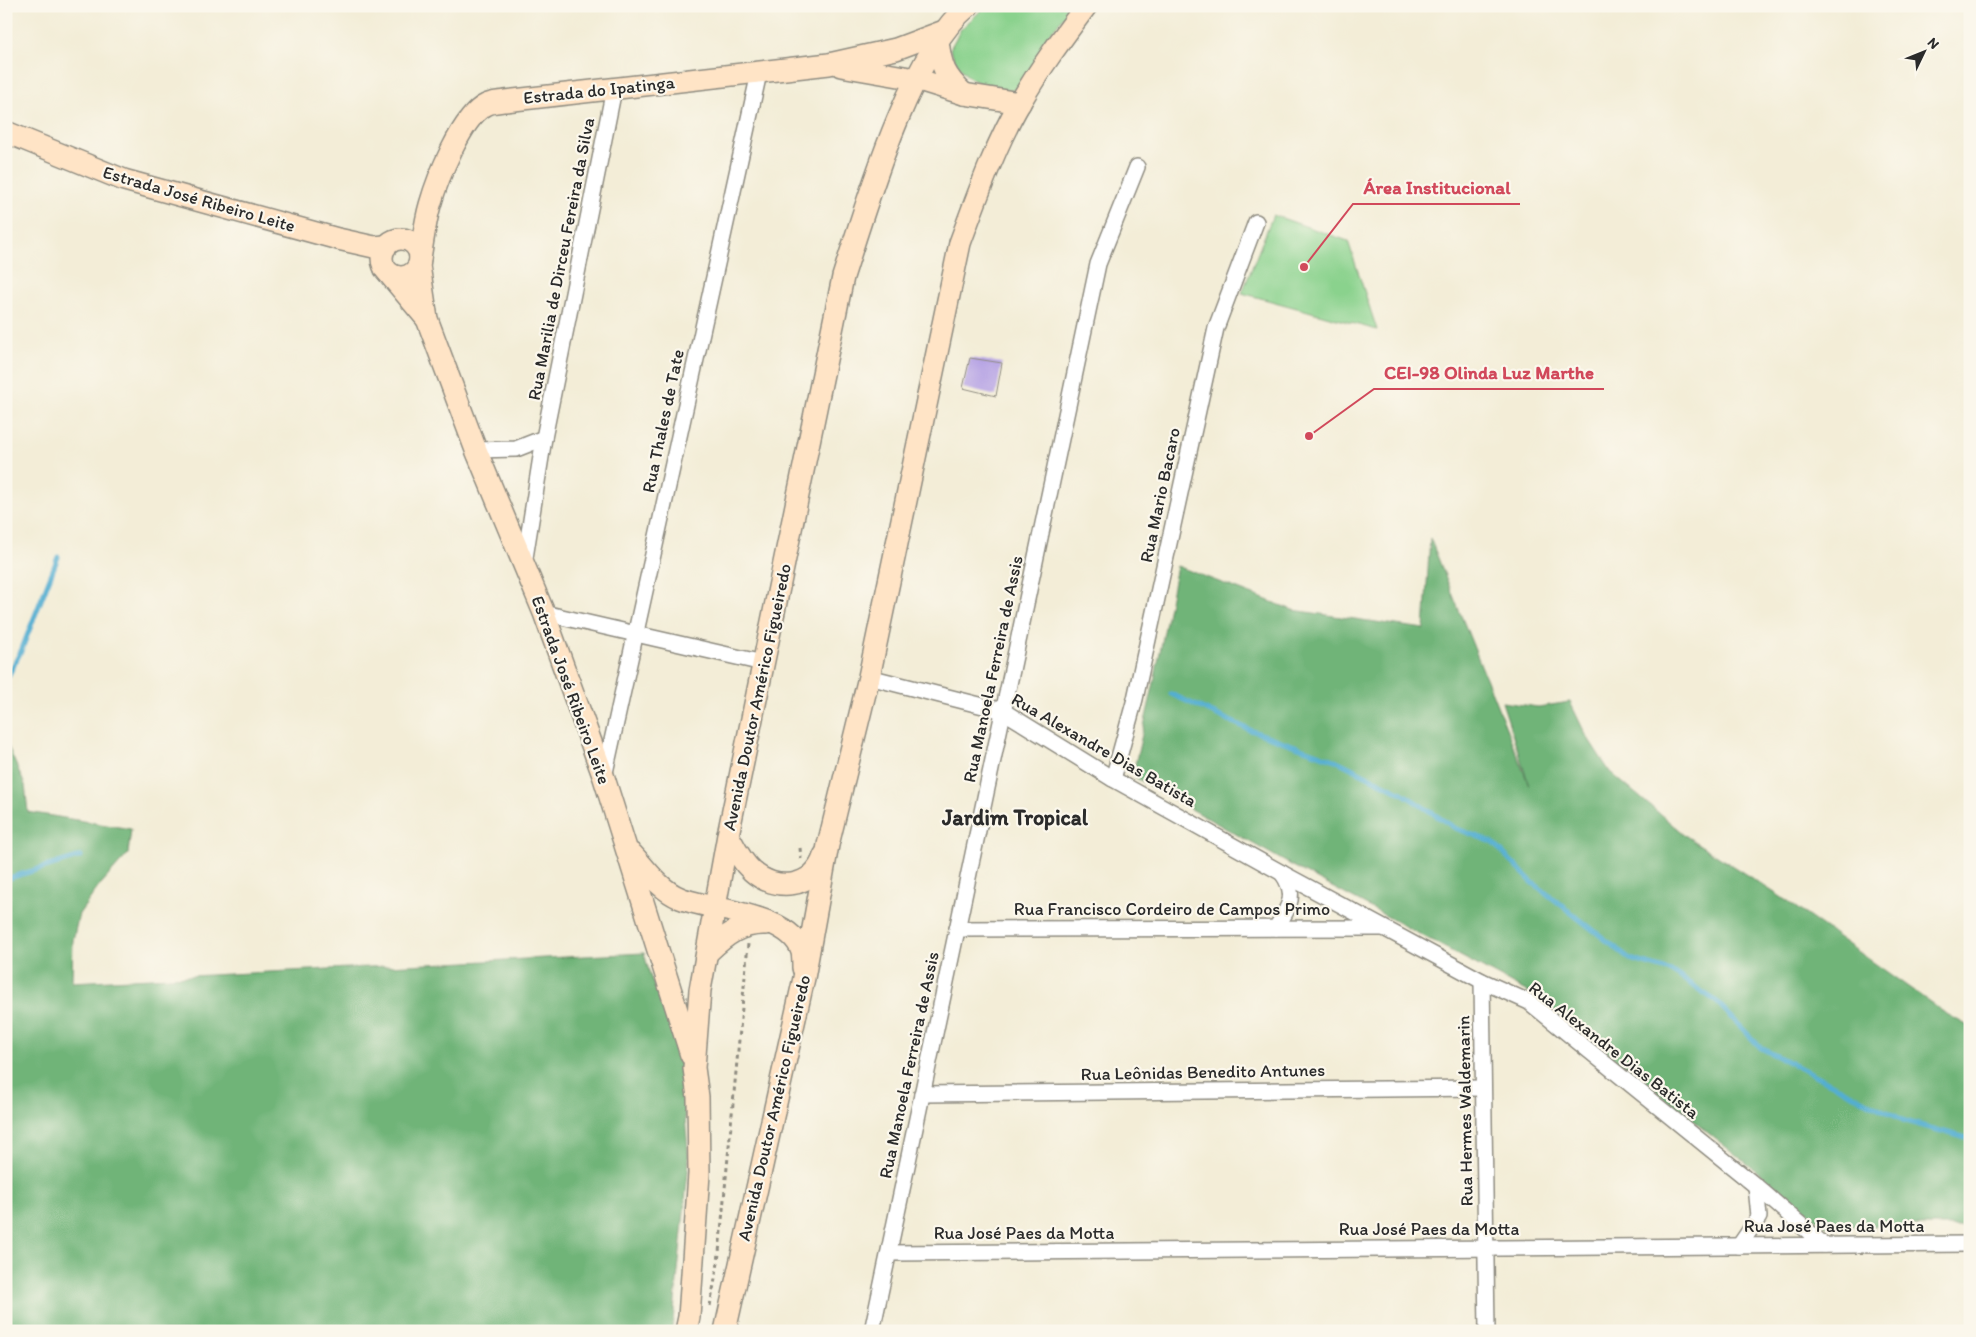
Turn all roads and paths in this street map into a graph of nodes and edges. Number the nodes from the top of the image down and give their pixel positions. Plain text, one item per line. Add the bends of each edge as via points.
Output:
1 (1086, 6) edge
2 (965, 8) edge
3 (941, 36) junction
4 (829, 64) junction
5 (759, 73) junction
6 (916, 79) junction
7 (614, 89) junction
8 (964, 94) junction
9 (1020, 103) junction
10 (6, 132) edge
11 (1137, 167) dead end
12 (430, 205) junction
13 (1256, 222) dead end
14 (338, 239) junction
15 (390, 242) junction
16 (420, 262) junction
17 (386, 270) junction
18 (427, 319) junction
19 (544, 438) junction
20 (476, 450) junction
21 (524, 566) junction
22 (544, 613) junction
23 (635, 634) junction
24 (763, 663) junction
25 (869, 677) junction
26 (1003, 711) junction
27 (604, 778) junction
28 (1113, 779) junction
29 (728, 835) junction
30 (828, 845) junction
31 (627, 848) junction
32 (1282, 873) junction
33 (716, 908) junction
34 (774, 925) junction
35 (957, 928) junction
36 (1276, 928) junction
37 (1386, 928) junction
38 (749, 934) dead end
39 (708, 952) junction
40 (804, 978) junction
41 (1482, 981) junction
42 (694, 1068) junction
43 (1484, 1088) junction
44 (922, 1094) junction
45 (1756, 1186) junction
46 (1970, 1244) edge
47 (1824, 1245) junction
48 (1740, 1246) junction
49 (1486, 1248) junction
50 (889, 1253) junction
51 (708, 1314) dead end
52 (686, 1331) edge
53 (725, 1331) edge
54 (872, 1331) edge
55 (1487, 1331) edge

1 - 9 main road, Avenida Doutor Américo Figueiredo
2 - 3 main road, Avenida Doutor Américo Figueiredo
3 - 4 main road, Estrada do Ipatinga
3 - 6 main road, Avenida Doutor Américo Figueiredo
3 - 8 main road via 942,68
4 - 5 main road, Estrada do Ipatinga
4 - 6 main road, Estrada do Ipatinga
5 - 7 main road, Estrada do Ipatinga
5 - 23 street, Rua Thales de Tate
6 - 8 main road
6 - 24 main road, Avenida Doutor Américo Figueiredo via 868,198 843,276
7 - 12 main road, Estrada do Ipatinga via 486,105 462,128
7 - 19 street, Rua Marilia de Dirceu Fereira da Silva
8 - 9 main road
9 - 25 main road, Avenida Doutor Américo Figueiredo via 980,188 960,243
10 - 14 main road, Estrada José Ribeiro Leite via 124,180
11 - 26 street, Rua Manoela Ferreira de Assis via 1098,264
12 - 15 main road, Estrada do Ipatinga via 407,233
12 - 16 main road, Estrada do Ipatinga
13 - 28 street, Rua Mario Bacaro via 1216,328 1135,698
14 - 15 main road, Estrada José Ribeiro Leite via 374,247
14 - 17 main road, Estrada José Ribeiro Leite
15 - 16 main road via 412,242 417,246
15 - 17 main road via 382,258
16 - 17 main road via 416,270 404,277
16 - 18 main road, Estrada José Ribeiro Leite
17 - 18 main road, Estrada José Ribeiro Leite
18 - 20 main road, Estrada José Ribeiro Leite
19 - 20 street via 516,449
19 - 21 street, Rua Marilia de Dirceu Fereira da Silva
20 - 21 main road, Estrada José Ribeiro Leite
21 - 22 main road, Estrada José Ribeiro Leite
22 - 23 street
22 - 27 main road, Estrada José Ribeiro Leite
23 - 24 street
23 - 27 street, Rua Thales de Tate
24 - 29 main road, Avenida Doutor Américo Figueiredo
25 - 26 street, Rua Alexandre Dias Batista
25 - 30 main road, Avenida Doutor Américo Figueiredo
26 - 28 street, Rua Alexandre Dias Batista
26 - 35 street, Rua Manoela Ferreira de Assis
27 - 31 main road, Estrada José Ribeiro Leite
28 - 32 street, Rua Alexandre Dias Batista
29 - 30 main road via 752,871 764,880 786,886 802,882 811,874 822,862
29 - 33 main road, Avenida Doutor Américo Figueiredo
30 - 40 main road, Avenida Doutor Américo Figueiredo
31 - 33 main road via 656,882 670,893
31 - 42 main road, Estrada José Ribeiro Leite
32 - 36 street via 1290,884 1291,897 1288,910
32 - 37 street, Rua Alexandre Dias Batista
33 - 34 main road via 750,915
33 - 39 main road, Avenida Doutor Américo Figueiredo
34 - 39 main road via 754,924 736,929
34 - 40 main road via 790,935 802,951
35 - 36 street, Rua Francisco Cordeiro de Campos Primo
35 - 44 street, Rua Manoela Ferreira de Assis
36 - 37 street, Rua Francisco Cordeiro de Campos Primo
37 - 41 street, Rua Alexandre Dias Batista
38 - 51 path via 718,1263
39 - 42 main road, Avenida Doutor Américo Figueiredo via 700,990
40 - 53 main road, Avenida Doutor Américo Figueiredo
41 - 43 street, Rua Hermes Waldemarin
41 - 45 street, Rua Alexandre Dias Batista via 1528,1002
42 - 52 main road, Avenida Doutor Américo Figueiredo via 698,1096 699,1174
43 - 44 street, Rua Leônidas Benedito Antunes
43 - 49 street, Rua Hermes Waldemarin
44 - 50 street, Rua Manoela Ferreira de Assis
45 - 47 street, Rua Alexandre Dias Batista
45 - 48 street via 1759,1217
46 - 47 street, Rua José Paes da Motta
47 - 48 street, Rua José Paes da Motta
48 - 49 street, Rua José Paes da Motta
49 - 50 street, Rua José Paes da Motta
49 - 55 street, Rua Hermes Waldemarin
50 - 54 street, Rua Manoela Ferreira de Assis

